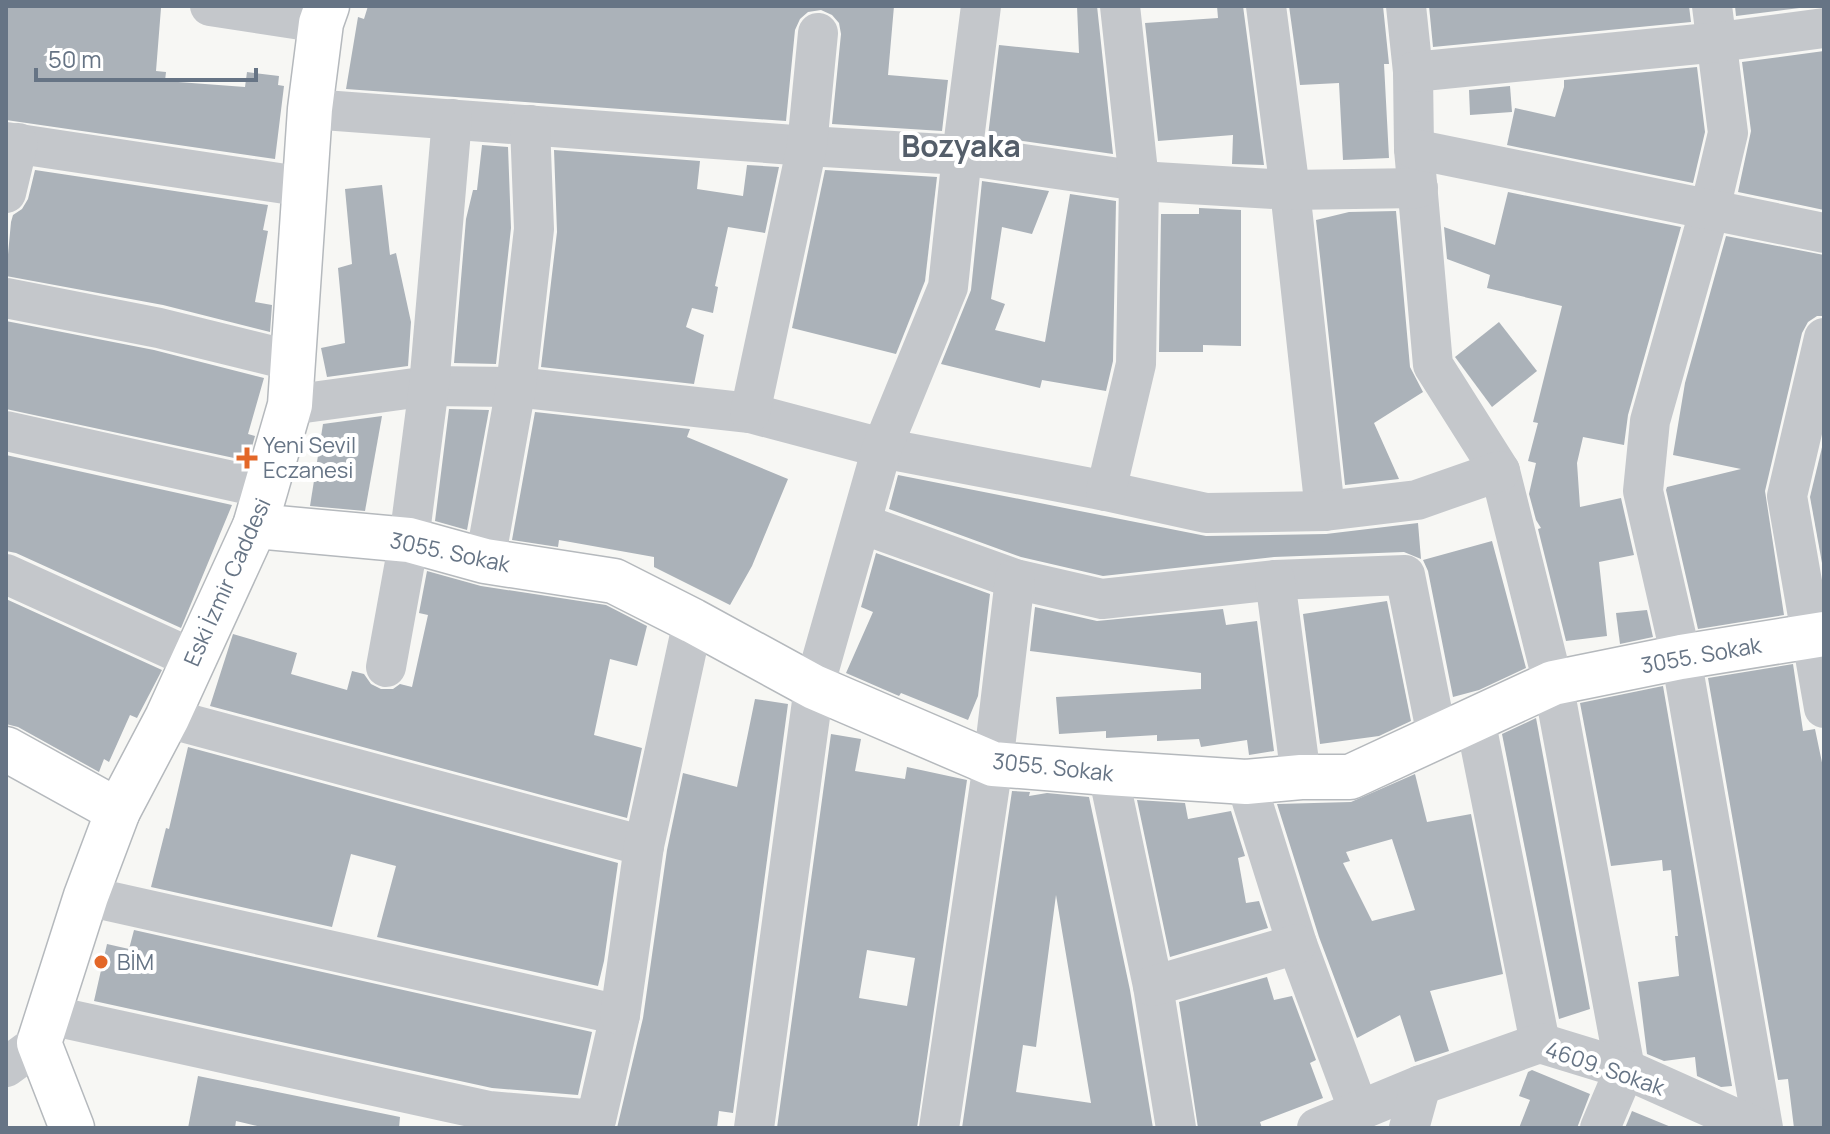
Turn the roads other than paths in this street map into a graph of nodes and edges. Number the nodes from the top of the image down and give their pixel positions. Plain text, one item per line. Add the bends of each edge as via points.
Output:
1 (210, 6) edge
2 (981, 6) edge
3 (1120, 6) edge
4 (1266, 6) edge
5 (1406, 6) edge
6 (324, 14) edge
7 (1715, 24) edge
8 (1824, 28) edge
9 (818, 33) dead end
10 (1413, 72) junction
11 (310, 109) junction
12 (452, 119) junction
13 (530, 125) junction
14 (12, 142) edge
15 (807, 146) junction
16 (962, 155) junction
17 (1416, 168) junction
18 (1139, 181) junction
19 (305, 187) junction
20 (1290, 190) junction
21 (6, 193) edge
22 (1710, 209) junction
23 (1824, 233) edge
24 (6, 298) edge
25 (1824, 338) edge
26 (293, 361) junction
27 (429, 386) junction
28 (516, 387) junction
29 (290, 405) junction
30 (750, 413) junction
31 (6, 431) edge
32 (882, 448) junction
33 (1500, 471) junction
34 (1106, 491) junction
35 (262, 507) junction
36 (1325, 511) junction
37 (862, 524) junction
38 (409, 540) junction
39 (485, 561) junction
40 (6, 574) edge
41 (1015, 579) junction
42 (1275, 580) junction
43 (693, 621) junction
44 (1817, 635) edge
45 (1681, 657) junction
46 (193, 659) junction
47 (386, 667) dead end
48 (1553, 683) junction
49 (814, 687) junction
50 (1824, 708) edge
51 (167, 718) junction
52 (1456, 727) junction
53 (6, 749) edge
54 (993, 764) junction
55 (1108, 773) junction
56 (1301, 777) junction
57 (1246, 782) junction
58 (118, 811) junction
59 (644, 846) junction
60 (86, 896) junction
61 (1297, 944) junction
62 (1153, 986) junction
63 (620, 1015) junction
64 (31, 1042) edge
65 (1540, 1043) junction
66 (1625, 1069) junction
67 (1421, 1085) junction
68 (1359, 1111) junction
69 (488, 1119) edge
70 (72, 1128) edge
71 (754, 1128) edge
72 (939, 1128) edge
73 (1176, 1128) edge
74 (1317, 1128) edge
75 (1409, 1128) edge
76 (1600, 1128) edge
77 (1760, 1128) edge

1 - 6 street
2 - 16 street
3 - 18 street
4 - 20 street
5 - 10 street
6 - 11 main road, Eski İzmir Caddesi
7 - 8 street
7 - 10 street
7 - 22 street via 1728,133
9 - 15 street
10 - 17 street
11 - 12 street
11 - 19 main road, Eski İzmir Caddesi
12 - 13 street
12 - 27 street
13 - 15 street
13 - 28 street via 534,229
14 - 19 street
14 - 21 street
15 - 16 street
15 - 30 street
16 - 18 street
16 - 32 street via 948,287
17 - 20 street
17 - 22 street
17 - 33 street via 1433,365
18 - 20 street
18 - 34 street via 1136,364
19 - 26 main road, Eski İzmir Caddesi
20 - 36 street
22 - 23 street
22 - 45 street via 1650,421 1643,491
24 - 26 street
25 - 44 street via 1787,496
26 - 29 main road, Eski İzmir Caddesi
27 - 28 street
27 - 29 street
27 - 38 street
28 - 30 street
28 - 39 street
29 - 35 main road, Eski İzmir Caddesi
30 - 32 street
31 - 35 street
32 - 34 street
32 - 37 street
33 - 36 street via 1417,500
33 - 48 street
34 - 36 street via 1206,513
35 - 38 main road, 3055. Sokak
35 - 46 main road, Eski İzmir Caddesi
37 - 41 street
37 - 49 street
38 - 39 main road, 3055. Sokak
38 - 47 street
39 - 43 main road, 3055. Sokak via 614,581
40 - 46 street
41 - 42 street via 1102,599
41 - 54 street
42 - 52 street via 1405,575
42 - 56 street
43 - 49 main road, 3055. Sokak
43 - 59 street
44 - 45 main road, 3055. Sokak
44 - 50 street
45 - 48 main road, 3055. Sokak
45 - 77 street
46 - 51 main road, Eski İzmir Caddesi
48 - 52 main road, 3055. Sokak
48 - 66 street
49 - 54 main road, 3055. Sokak
49 - 71 street
51 - 58 main road, Eski İzmir Caddesi
51 - 59 street
52 - 56 main road, 3055. Sokak via 1350,777
52 - 65 street
53 - 58 main road
54 - 55 main road, 3055. Sokak
54 - 72 street
55 - 57 main road, 3055. Sokak
55 - 62 street
56 - 57 main road, 3055. Sokak
57 - 61 street
58 - 60 main road, Eski İzmir Caddesi
59 - 63 street
60 - 63 street
60 - 64 main road, Eski İzmir Caddesi
61 - 62 street
61 - 68 street
62 - 73 street
63 - 69 street via 596,1120
64 - 69 street
64 - 70 main road
65 - 66 street, 4609. Sokak
65 - 67 street, 4609. Sokak
66 - 76 street
66 - 77 street, 4609. Sokak
67 - 68 street, 4609. Sokak
67 - 75 street
68 - 74 street, 4609. Sokak

